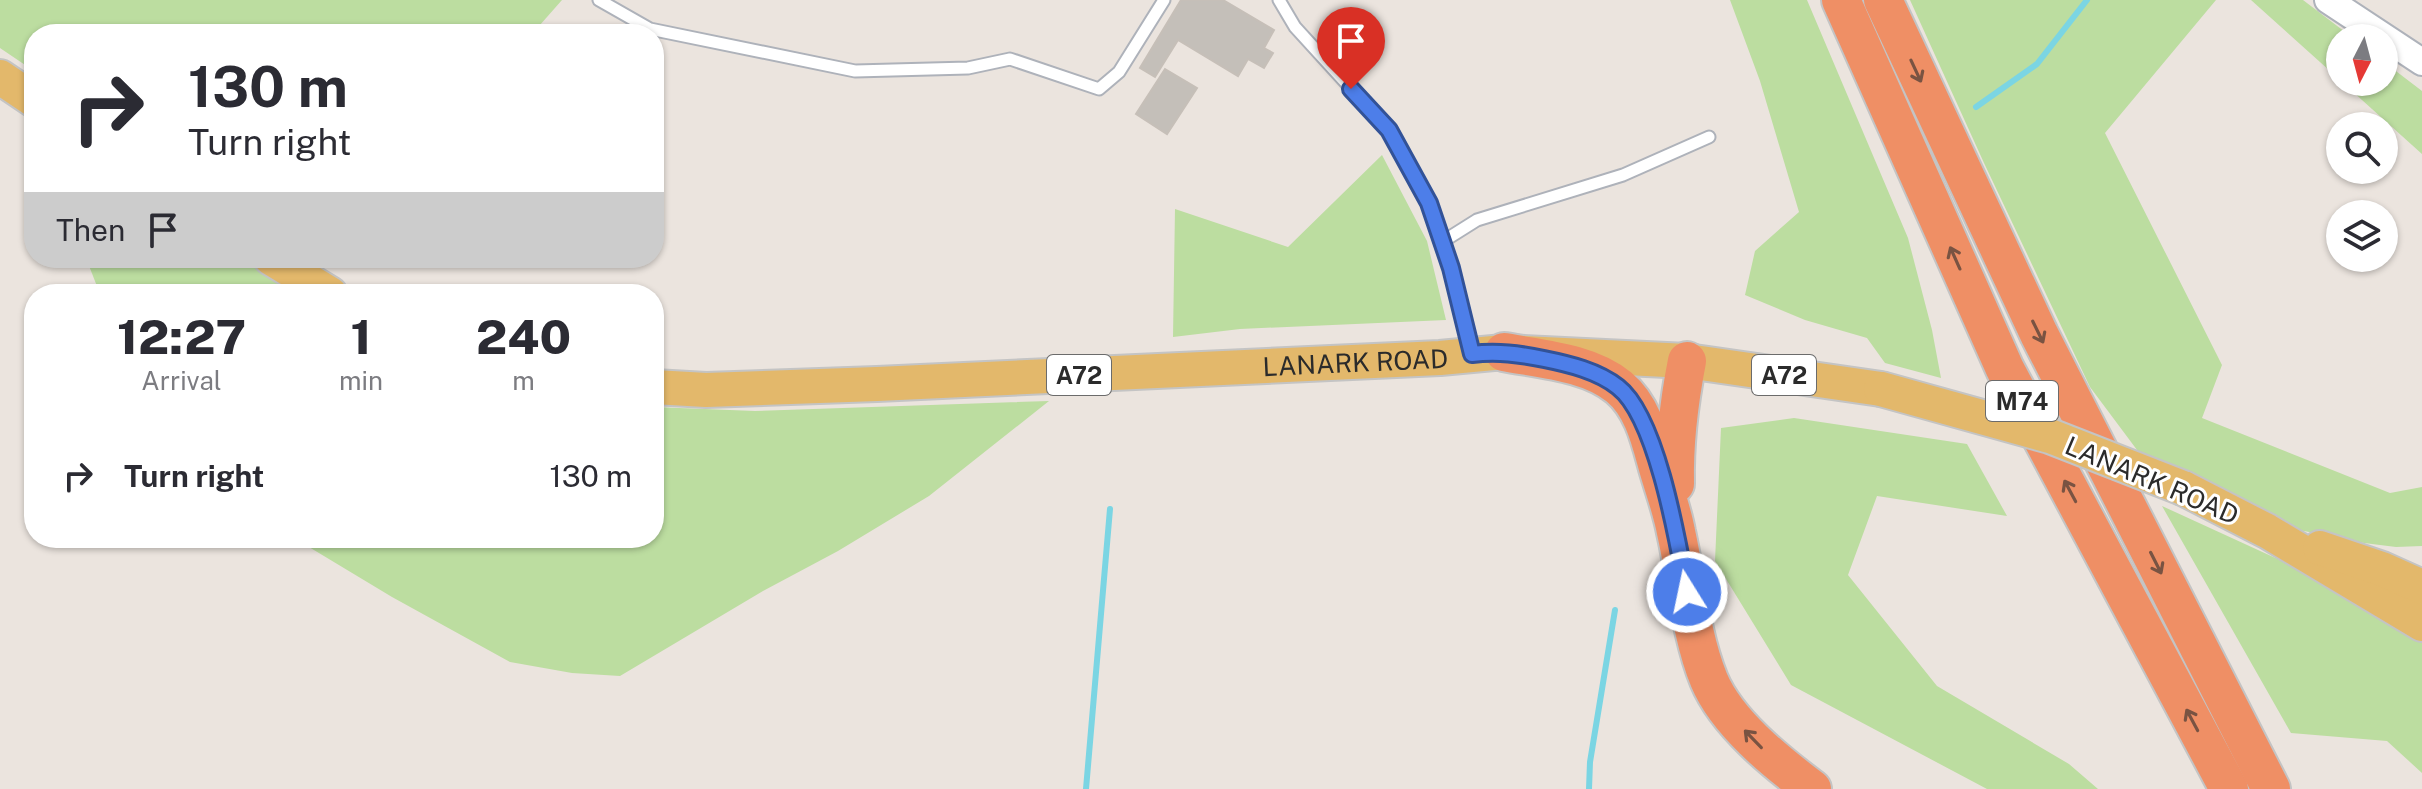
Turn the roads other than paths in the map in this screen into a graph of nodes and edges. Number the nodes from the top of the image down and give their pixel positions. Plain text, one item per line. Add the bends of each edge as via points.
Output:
1 (599, 0) edge
2 (1164, 0) edge
3 (1279, 0) edge
4 (1841, 0) edge
5 (1883, 0) edge
6 (2328, 0) edge
7 (641, 24) edge
8 (664, 32) edge
9 (2419, 60) edge
10 (0, 77) edge
11 (24, 93) edge
12 (1709, 137) dead end
13 (1442, 242) junction
14 (287, 268) edge
15 (314, 284) edge
16 (1488, 353) junction
17 (1687, 361) junction
18 (664, 388) edge
19 (1676, 531) junction
20 (2267, 531) junction
21 (2421, 582) edge
22 (2422, 624) edge
23 (1812, 789) edge
24 (2229, 789) edge
25 (2271, 789) edge

1 - 7 lane
2 - 8 lane via 1119,72 1099,89 1010,59 968,68 855,71
3 - 13 lane via 1295,27 1389,130 1429,203
24 -> 4 highway, M74 via 2005,369
5 -> 25 highway, M74 via 2039,334
6 - 9 street
10 - 11 main road
12 - 13 lane via 1623,175 1477,220
13 - 16 lane
14 - 15 main road
16 - 17 main road, LANARK ROAD / A72
16 - 18 main road, LANARK ROAD / A72 via 877,384
16 - 19 highway via 1564,363 1619,387 1637,408 1650,437
17 - 19 highway via 1674,454
17 - 20 main road, LANARK ROAD / A72, bridge via 1881,389 2050,436 2183,488
23 -> 19 highway via 1735,721 1710,682 1692,622
20 - 21 main road, LANARK ROAD / A72
20 - 22 main road, LANARK ROAD / A72

